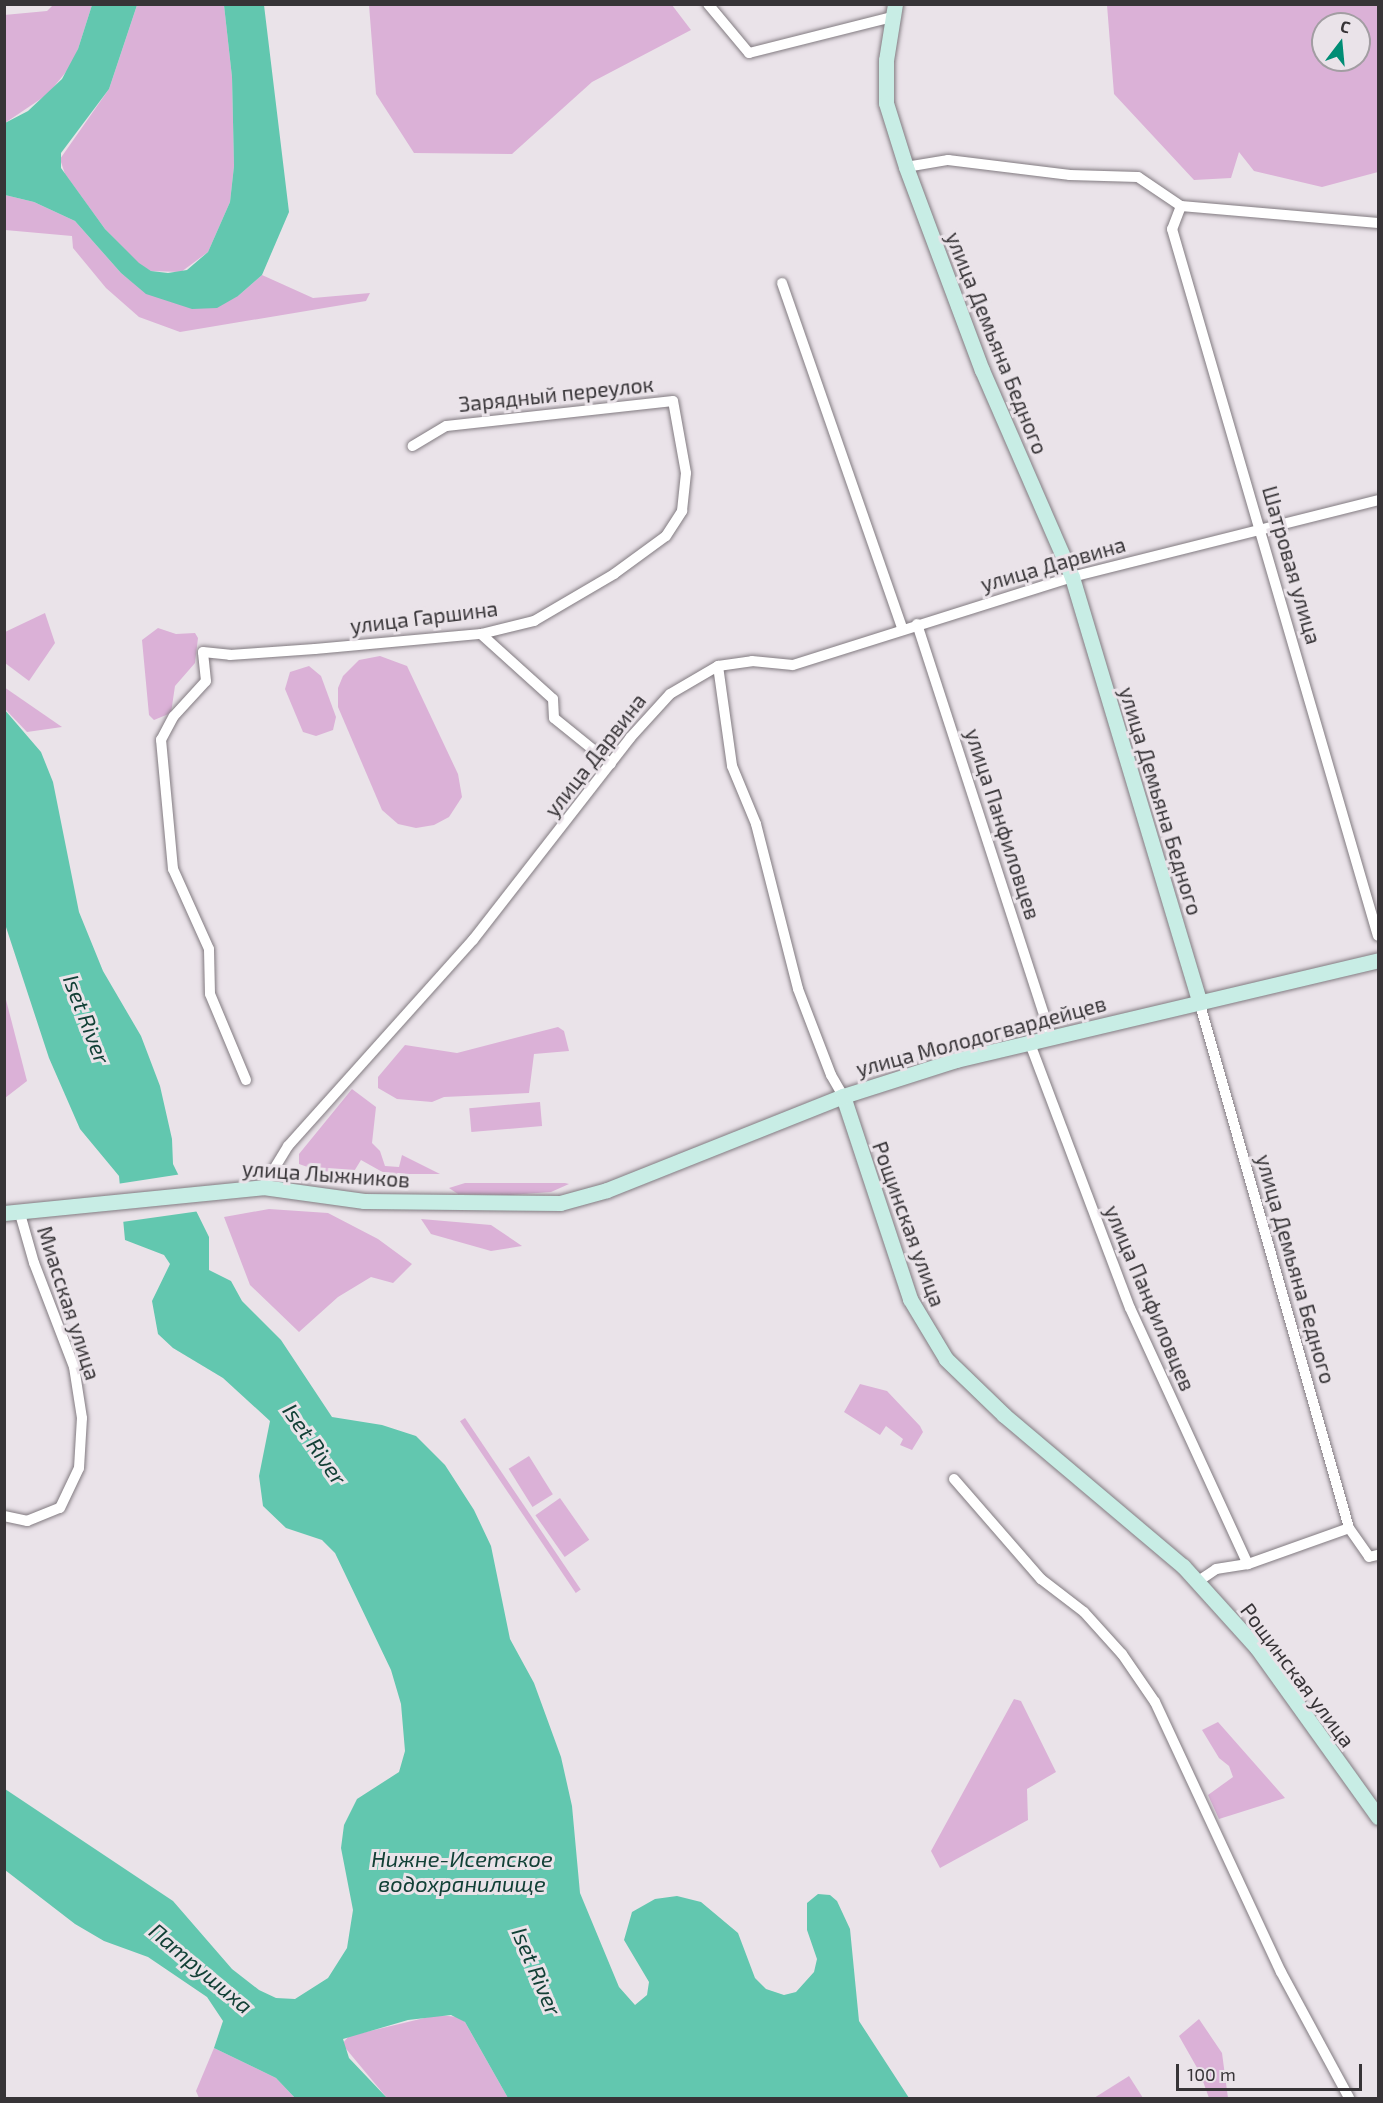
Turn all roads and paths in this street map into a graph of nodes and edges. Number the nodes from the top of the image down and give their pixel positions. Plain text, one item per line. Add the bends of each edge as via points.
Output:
1 (708, 4) edge
2 (893, 11) edge
3 (906, 167) junction
4 (1181, 206) junction
5 (1378, 223) edge
6 (782, 283) dead end
7 (413, 446) dead end
8 (1378, 500) edge
9 (682, 511) joint
10 (1262, 528) junction
11 (1072, 577) junction
12 (917, 624) junction
13 (902, 628) junction
14 (481, 634) junction
15 (718, 666) junction
16 (611, 764) junction
17 (1378, 936) edge
18 (1378, 960) edge
19 (1199, 1001) junction
20 (1051, 1036) junction
21 (1029, 1041) junction
22 (246, 1080) dead end
23 (843, 1096) junction
24 (262, 1187) junction
25 (607, 1190) joint
26 (12, 1213) edge
27 (954, 1479) dead end
28 (4, 1516) edge
29 (1349, 1528) junction
30 (1378, 1555) edge
31 (1248, 1564) junction
32 (1197, 1582) junction
33 (1378, 1817) edge
34 (1349, 2098) edge

1 - 2 street via 749,53
2 - 3 street, улица Демьяна Бедного via 886,60 886,103
3 - 4 street via 948,160 1070,175 1138,177
3 - 11 street, улица Демьяна Бедного via 982,370
4 - 5 street
4 - 10 street, Шатровая улица via 1172,229
6 - 13 street
7 - 9 street, Зарядный переулок via 446,426 673,401 686,473
8 - 10 street, улица Дарвина
9 - 14 street, улица Гаршина via 666,536 614,574 534,621
10 - 11 street, улица Дарвина
10 - 17 street, Шатровая улица
11 - 12 street, улица Дарвина
11 - 19 street, улица Демьяна Бедного
12 - 13 street, улица Дарвина
12 - 20 street, улица Панфиловцев
13 - 15 street, улица Дарвина via 793,665 752,661
14 - 16 street via 553,699 554,718
14 - 22 street, улица Гаршина via 273,652 204,652 206,681 174,716 161,740 173,869 209,949 210,993
15 - 16 street, улица Дарвина via 670,694
15 - 23 street, Рощинская улица via 732,766 756,824 798,989 831,1076
16 - 24 street, улица Дарвина via 473,940 288,1146
18 - 19 street, улица Молодогвардейцев
19 - 20 street, улица Молодогвардейцев
19 - 29 street, улица Демьяна Бедного
20 - 21 street, улица Молодогвардейцев
21 - 23 street, улица Молодогвардейцев
21 - 31 street, улица Панфиловцев via 1130,1308
23 - 25 street, улица Молодогвардейцев
23 - 32 street, Рощинская улица via 910,1299 946,1359 986,1400
24 - 25 street, улица Лыжников via 364,1201 521,1205 560,1203
24 - 26 street, улица Лыжников
26 - 28 street, Миасская улица via 74,1367 82,1418 80,1468 60,1508 27,1521
27 - 34 street via 1041,1580 1084,1612 1155,1702 1281,1972
29 - 30 street, улица Демьяна Бедного via 1369,1557
29 - 31 street
31 - 32 street via 1216,1569
32 - 33 street, Рощинская улица via 1257,1648

